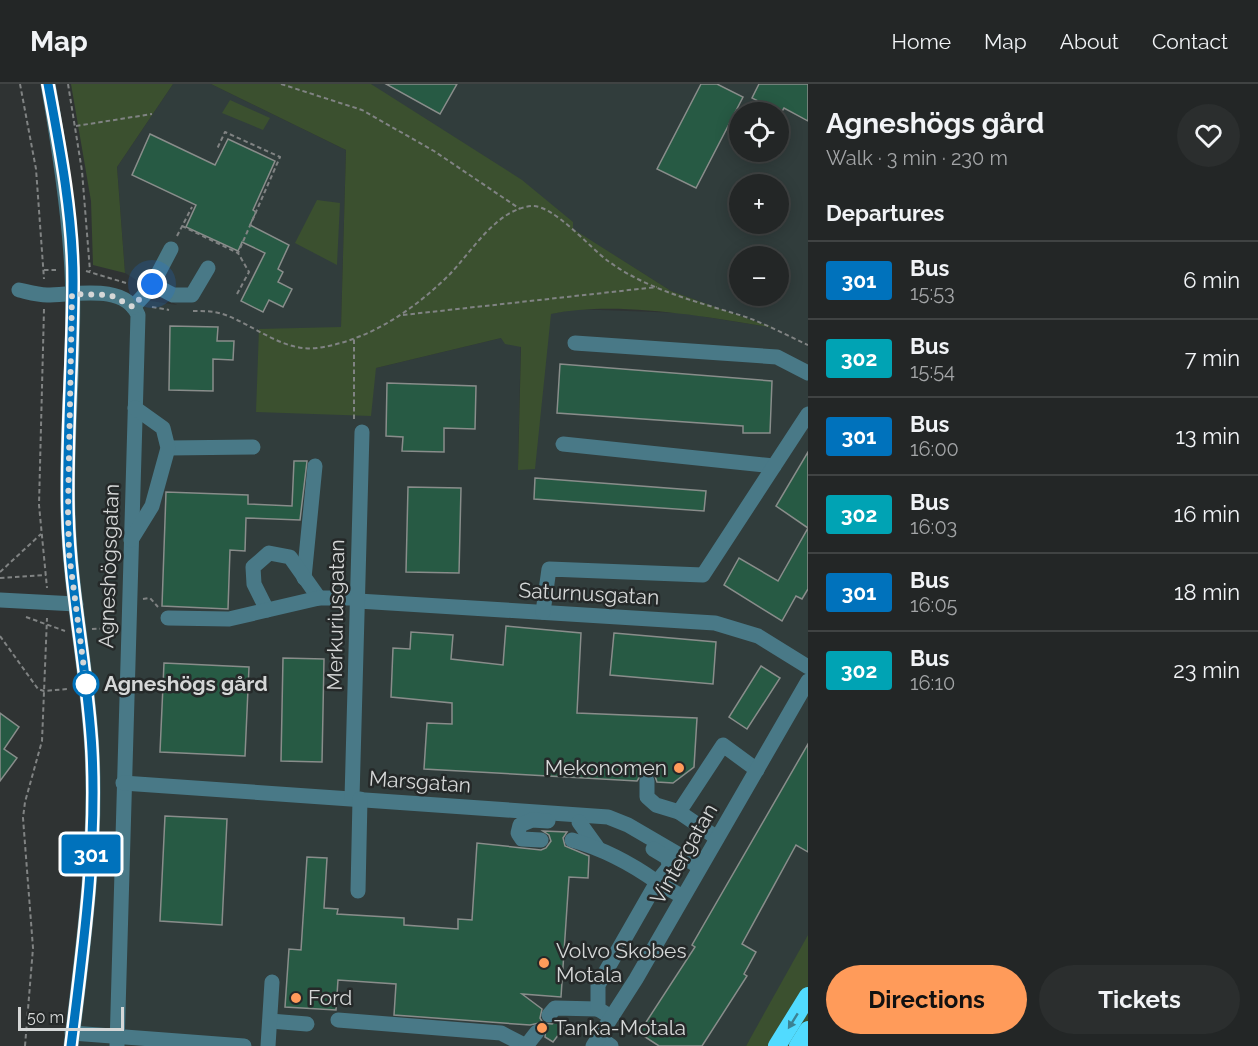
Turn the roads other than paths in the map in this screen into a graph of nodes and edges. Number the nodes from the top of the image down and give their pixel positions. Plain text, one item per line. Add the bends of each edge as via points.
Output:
1 (48, 84) edge
2 (171, 249) road end
3 (208, 268) dead end
4 (19, 290) dead end
5 (72, 294) junction
6 (143, 296) junction
7 (575, 343) dead end
8 (808, 373) edge
9 (135, 408) junction
10 (808, 414) edge
11 (362, 432) road end
12 (563, 444) dead end
13 (253, 447) dead end
14 (168, 448) junction
15 (315, 466) dead end
16 (774, 466) junction
17 (131, 540) junction
18 (304, 578) junction
19 (320, 598) junction
20 (358, 599) junction
21 (0, 600) edge
22 (76, 604) junction
23 (267, 610) junction
24 (543, 612) junction
25 (168, 618) road end
26 (808, 667) edge
27 (808, 681) edge
28 (757, 770) junction
29 (646, 782) dead end
30 (123, 783) junction
31 (356, 799) junction
32 (679, 812) junction
33 (579, 822) junction
34 (717, 838) junction
35 (541, 840) dead end
36 (572, 840) dead end
37 (597, 847) junction
38 (700, 867) junction
39 (657, 882) junction
40 (358, 891) dead end
41 (683, 897) junction
42 (272, 982) dead end
43 (808, 996) edge
44 (605, 1013) junction
45 (549, 1015) dead end
46 (338, 1020) dead end
47 (270, 1021) junction
48 (307, 1024) dead end
49 (808, 1030) edge
50 (537, 1032) dead end
51 (72, 1040) edge
52 (116, 1041) edge
53 (601, 1043) edge
54 (244, 1046) edge
55 (268, 1046) edge
56 (526, 1046) edge
57 (777, 1046) edge
58 (798, 1046) edge

1 - 5 street, Agneshögsgatan via 57,136
2 - 6 street
3 - 6 street via 192,295
4 - 5 street via 44,295
5 - 6 street
5 - 22 street, Agneshögsgatan via 68,511
6 - 9 street, Agneshögsgatan via 138,321
7 - 8 street via 777,357
9 - 14 street via 163,428
9 - 17 street, Agneshögsgatan
10 - 16 street
11 - 20 street, Merkuriusgatan
12 - 16 street
13 - 14 street
14 - 17 street via 152,506
15 - 18 street
16 - 24 street via 703,574 549,569
17 - 30 street, Agneshögsgatan
18 - 19 street
18 - 23 street via 290,557 268,553 253,567 254,584
19 - 20 street, Saturnusgatan
19 - 23 street, Saturnusgatan
20 - 24 street, Saturnusgatan
20 - 31 street, Merkuriusgatan
21 - 22 street
22 - 51 street, Agneshögsgatan via 92,753 92,833
23 - 25 street, Saturnusgatan via 229,619
24 - 26 street, Saturnusgatan via 715,623 758,636
27 - 28 street, Vintergatan
28 - 32 street via 723,745
28 - 34 street, Vintergatan
29 - 32 street via 647,797 656,805
30 - 31 street, Marsgatan
30 - 52 street, Agneshögsgatan
31 - 38 street, Marsgatan via 608,818 628,825
31 - 40 street, Merkuriusgatan
32 - 34 street
33 - 35 street via 532,820 520,825 518,833 522,839
33 - 37 street
33 - 39 street via 628,833 668,858 669,867
34 - 38 street, Vintergatan
36 - 37 street
37 - 39 street via 627,860
38 - 41 street, Vintergatan
39 - 41 street
39 - 44 street via 598,985
41 - 44 street, Vintergatan
42 - 47 street
43 -> 57 highway
44 - 45 street via 555,1008
44 - 53 street, Vintergatan
46 - 56 street via 501,1033
47 - 48 street
47 - 55 street
49 - 58 highway
50 - 56 street
51 - 52 street
52 - 54 street

